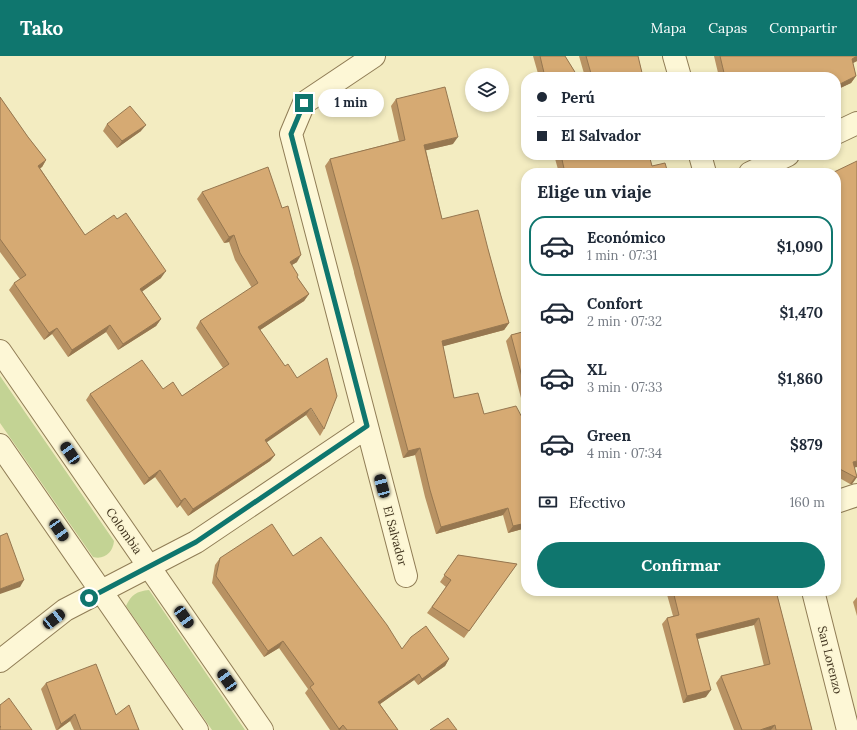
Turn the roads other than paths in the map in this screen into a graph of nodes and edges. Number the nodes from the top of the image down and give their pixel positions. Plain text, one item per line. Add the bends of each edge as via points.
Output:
1 (374, 56) edge
2 (674, 56) edge
3 (679, 72) edge
4 (857, 123) edge
5 (841, 130) edge
6 (777, 160) edge
7 (761, 168) edge
8 (0, 351) edge
9 (367, 426) junction
10 (0, 445) edge
11 (857, 494) edge
12 (841, 500) edge
13 (149, 567) junction
14 (406, 576) dead end
15 (101, 591) junction
16 (814, 596) edge
17 (0, 661) edge
18 (197, 730) edge
19 (262, 730) edge
20 (848, 730) edge

1 - 9 street, El Salvador via 304,103 291,134
2 - 3 street
4 - 5 street
6 - 7 street
8 - 13 street, Colombia
9 - 13 street via 196,542
9 - 14 street, El Salvador
10 - 15 street
11 - 12 street
13 - 15 street
13 - 19 street, Colombia
15 - 17 street via 65,610
15 - 18 street
16 - 20 street, San Lorenzo

